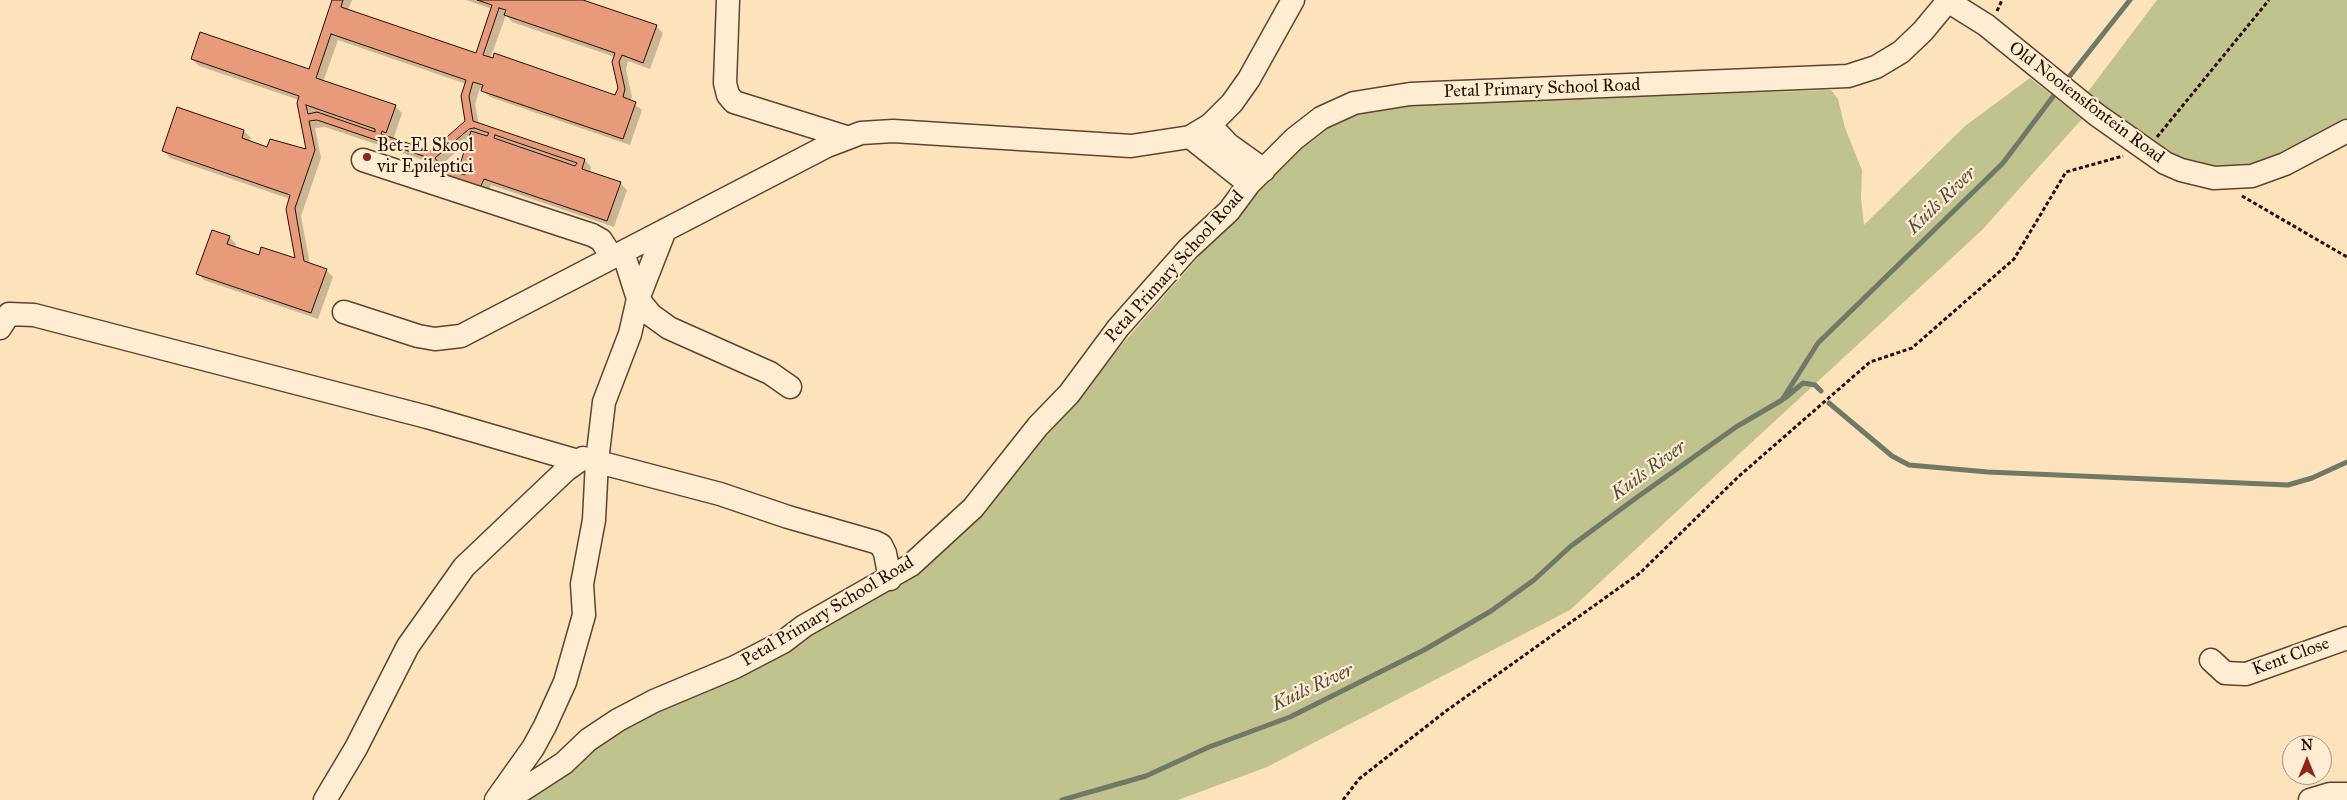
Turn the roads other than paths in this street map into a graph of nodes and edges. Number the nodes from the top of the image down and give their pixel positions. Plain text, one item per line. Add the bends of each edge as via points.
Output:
1 (728, 0) edge
2 (1293, 0) edge
3 (1946, 1) edge
4 (1210, 125) junction
5 (2347, 132) edge
6 (1190, 136) junction
7 (846, 137) junction
8 (363, 160) dead end
9 (1256, 178) junction
10 (666, 230) junction
11 (618, 254) junction
12 (638, 299) junction
13 (344, 312) dead end
14 (0, 328) edge
15 (790, 387) dead end
16 (588, 461) junction
17 (890, 578) junction
18 (2347, 638) edge
19 (2211, 660) dead end
20 (2347, 794) edge
21 (325, 800) edge
22 (496, 800) edge
23 (507, 800) edge
24 (2310, 800) edge

1 - 7 street via 725,84 734,102
2 - 4 street via 1250,79
3 - 5 street, Old Nooiensfontein Road via 1986,25 2097,115 2165,163 2181,170 2214,178 2235,178 2269,171
3 - 9 street, Petal Primary School Road via 1923,31 1901,52 1876,68 1848,76 1410,94 1381,98 1354,103 1321,118 1294,139
4 - 6 street
4 - 9 street
6 - 7 street via 1131,146 893,131
6 - 9 street
7 - 10 street
8 - 11 street via 592,235
9 - 17 street, Petal Primary School Road via 1118,328 1069,394 1038,426 974,508 911,565
10 - 11 street
10 - 12 street
11 - 12 street
11 - 13 street via 461,336 435,339 418,336
12 - 15 street via 651,315 670,328 770,373
12 - 16 street via 630,334 604,402
14 - 16 street via 9,314 34,315
16 - 17 street via 720,494 875,542 885,553
16 - 21 street via 517,514 464,567 408,646 356,748
16 - 22 street via 594,520 582,584 584,615 560,694 541,735
17 - 23 street, Petal Primary School Road via 804,626 783,642 618,720 588,740 564,763
18 - 19 street, Kent Close via 2246,674 2225,673
20 - 24 street via 2330,794

